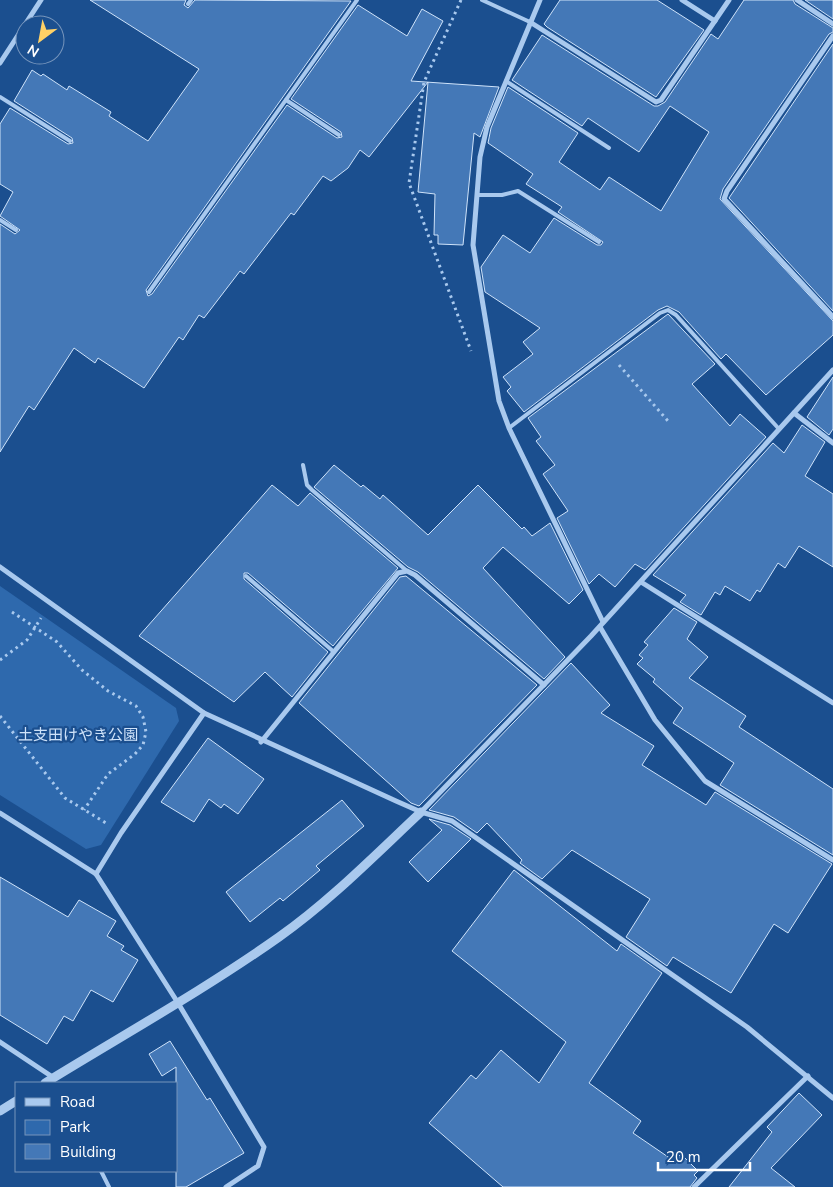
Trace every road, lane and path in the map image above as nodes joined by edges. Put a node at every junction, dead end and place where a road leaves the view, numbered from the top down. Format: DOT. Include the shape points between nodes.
graph roads {
  1 [pos="41,0"];
  2 [pos="191,0"];
  3 [pos="356,0"];
  4 [pos="461,0"];
  5 [pos="482,0"];
  6 [pos="540,0"];
  7 [pos="682,0"];
  8 [pos="729,0"];
  9 [pos="797,0"];
  10 [pos="188,4"];
  11 [pos="715,21"];
  12 [pos="530,22"];
  13 [pos="833,24"];
  14 [pos="833,36"];
  15 [pos="0,63"];
  16 [pos="506,81"];
  17 [pos="0,97"];
  18 [pos="286,100"];
  19 [pos="339,135"];
  20 [pos="70,141"];
  21 [pos="609,148"];
  22 [pos="477,195"];
  23 [pos="0,220"];
  24 [pos="16,230"];
  25 [pos="599,242"];
  26 [pos="149,292"];
  27 [pos="833,317"];
  28 [pos="608,352"];
  29 [pos="473,354"];
  30 [pos="833,370"];
  31 [pos="794,413"];
  32 [pos="668,421"];
  33 [pos="509,428"];
  34 [pos="779,428"];
  35 [pos="833,443"];
  36 [pos="303,465"];
  37 [pos="0,567"];
  38 [pos="407,570"];
  39 [pos="246,576"];
  40 [pos="641,582"];
  41 [pos="51,602"];
  42 [pos="12,612"];
  43 [pos="602,625"];
  44 [pos="35,628"];
  45 [pos="334,652"];
  46 [pos="0,660"];
  47 [pos="544,685"];
  48 [pos="833,703"];
  49 [pos="204,714"];
  50 [pos="0,716"];
  51 [pos="261,742"];
  52 [pos="84,810"];
  53 [pos="421,812"];
  54 [pos="0,814"];
  55 [pos="121,833"];
  56 [pos="833,860"];
  57 [pos="96,874"];
  58 [pos="178,1003"];
  59 [pos="0,1042"];
  60 [pos="808,1076"];
  61 [pos="54,1078"];
  62 [pos="47,1082"];
  63 [pos="833,1098"];
  64 [pos="15,1102"];
  65 [pos="0,1110"];
  66 [pos="102,1172"];
  67 [pos="109,1187"];
  68 [pos="226,1187"];
  69 [pos="694,1187"];
  1 -- 15 [label="street"];
  2 -- 10 [label="lane"];
  3 -- 18 [label="lane"];
  4 -- 29 [label="path" via="424,82 409,183"];
  5 -- 12 [label="lane"];
  6 -- 12 [label="street"];
  7 -- 11 [label="street"];
  8 -- 11 [label="street"];
  9 -- 13 [label="street"];
  11 -- 12 [label="street" via="661,100 656,102"];
  12 -- 16 [label="street"];
  14 -- 27 [label="street" via="724,199"];
  16 -- 21 [label="lane"];
  16 -- 22 [label="street" via="487,127 480,157"];
  17 -- 20 [label="lane"];
  18 -- 19 [label="lane"];
  18 -- 26 [label="lane"];
  22 -- 25 [label="lane" via="518,192"];
  22 -- 33 [label="street" via="472,245 499,401"];
  23 -- 24 [label="lane"];
  28 -- 32 [label="path"];
  28 -- 33 [label="lane"];
  28 -- 34 [label="lane" via="668,310"];
  30 -- 31 [label="street"];
  31 -- 34 [label="street"];
  31 -- 35 [label="street"];
  33 -- 43 [label="street"];
  34 -- 40 [label="street"];
  36 -- 38 [label="lane" via="307,485"];
  37 -- 41 [label="street"];
  38 -- 45 [label="street" via="398,573"];
  38 -- 47 [label="street"];
  39 -- 45 [label="lane"];
  40 -- 43 [label="street"];
  40 -- 48 [label="street"];
  41 -- 44 [label="path"];
  41 -- 49 [label="street"];
  42 -- 44 [label="path"];
  43 -- 47 [label="street"];
  43 -- 56 [label="street" via="655,720 705,781"];
  44 -- 46 [label="path" via="27,640"];
  44 -- 52 [label="path" via="56,642 92,680 136,706 143,717 146,732 143,745 108,774"];
  45 -- 51 [label="street"];
  47 -- 53 [label="street"];
  49 -- 51 [label="street"];
  49 -- 55 [label="street"];
  50 -- 52 [label="path" via="66,798"];
  51 -- 53 [label="street"];
  52 -- 55 [label="path"];
  53 -- 58 [label="street" via="281,936"];
  53 -- 60 [label="street" via="452,821 747,1027"];
  54 -- 57 [label="street"];
  55 -- 57 [label="street"];
  57 -- 58 [label="street"];
  58 -- 61 [label="street"];
  58 -- 68 [label="street" via="264,1147 258,1166"];
  59 -- 61 [label="street"];
  60 -- 63 [label="street"];
  60 -- 69 [label="street"];
  61 -- 62 [label="street"];
  64 -- 65 [label="street"];
  66 -- 67 [label="lane"];
}
